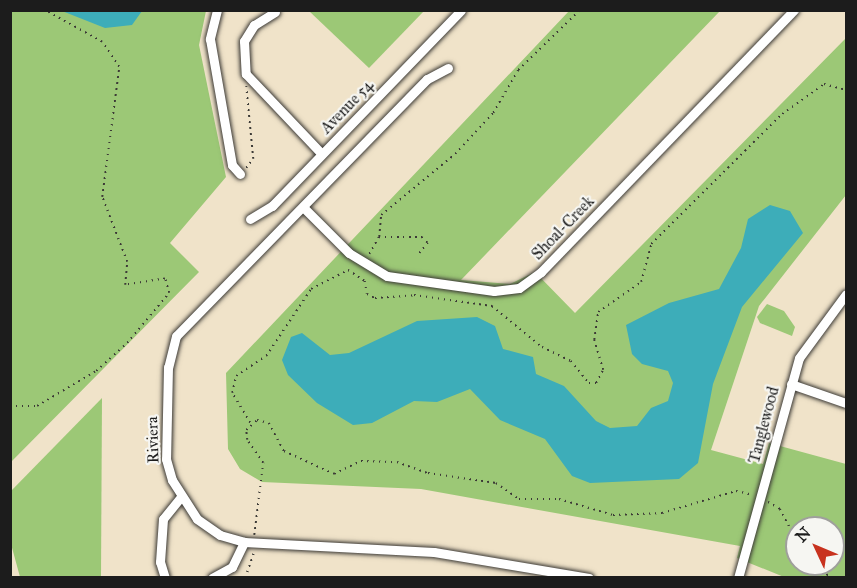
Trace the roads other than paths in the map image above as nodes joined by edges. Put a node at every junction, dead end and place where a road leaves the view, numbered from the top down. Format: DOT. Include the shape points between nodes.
graph roads {
  1 [pos="217,10"];
  2 [pos="461,10"];
  3 [pos="794,10"];
  4 [pos="275,12"];
  5 [pos="448,68"];
  6 [pos="322,154"];
  7 [pos="240,174"];
  8 [pos="303,207"];
  9 [pos="250,219"];
  10 [pos="846,294"];
  11 [pos="791,384"];
  12 [pos="846,403"];
  13 [pos="180,498"];
  14 [pos="244,542"];
  15 [pos="165,578"];
  16 [pos="212,578"];
  17 [pos="589,578"];
  18 [pos="738,578"];
  1 -- 7 [label="street" via="211,50 232,165"];
  2 -- 6 [label="street, Avenue 54"];
  3 -- 8 [label="street, Shoal-Creek" via="541,272 519,288 494,291 387,276 367,267"];
  4 -- 6 [label="street" via="254,25 244,41 246,74"];
  5 -- 8 [label="street, Riviera" via="427,78"];
  6 -- 9 [label="street, Avenue 54" via="272,206"];
  8 -- 13 [label="street, Riviera" via="176,336 170,349 166,459"];
  10 -- 11 [label="street, Tanglewood" via="811,339"];
  11 -- 12 [label="street"];
  11 -- 18 [label="street, Tanglewood"];
  13 -- 14 [label="street, Riviera" via="220,535"];
  13 -- 15 [label="street" via="163,519 160,562"];
  14 -- 16 [label="street" via="232,567"];
  14 -- 17 [label="street, Riviera" via="434,552"];
}
